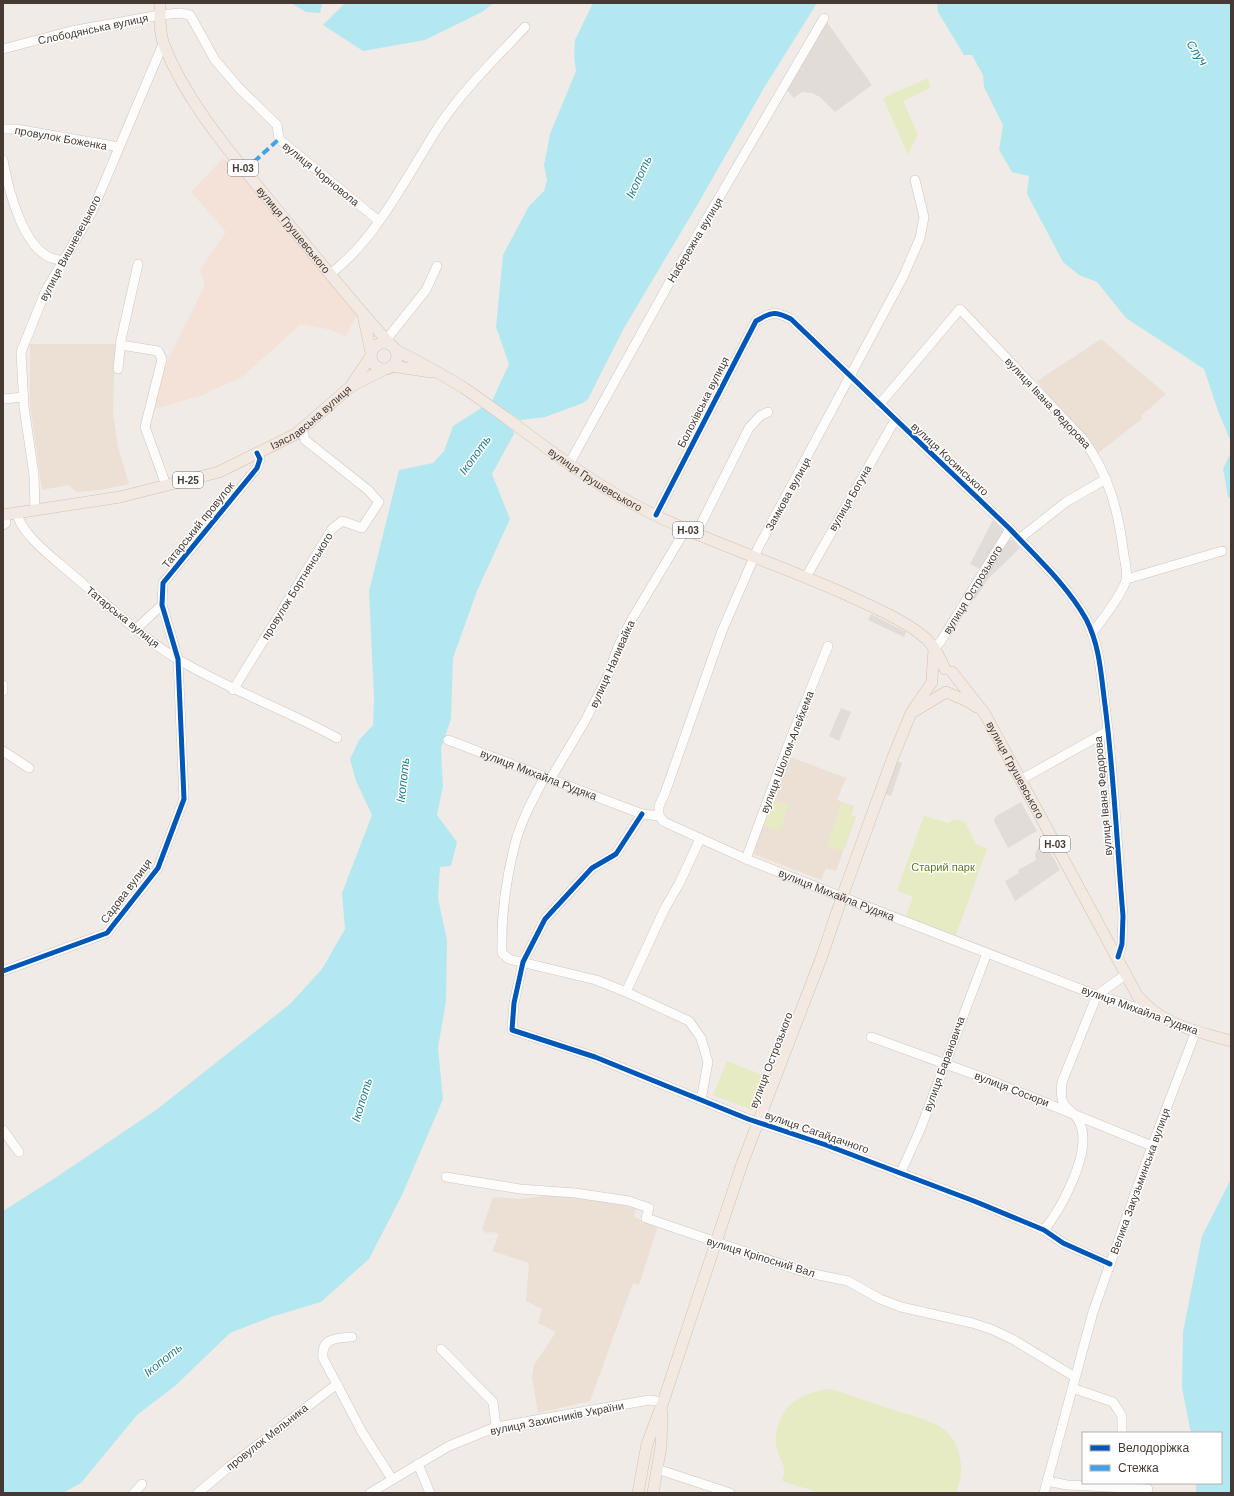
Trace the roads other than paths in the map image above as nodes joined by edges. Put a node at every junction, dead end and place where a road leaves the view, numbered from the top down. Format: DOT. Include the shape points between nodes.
graph roads {
  1 [pos="160,3"];
  2 [pos="160,15"];
  3 [pos="824,18"];
  4 [pos="525,27"];
  5 [pos="163,44"];
  6 [pos="3,49"];
  7 [pos="3,129"];
  8 [pos="119,148"];
  9 [pos="3,160"];
  10 [pos="915,180"];
  11 [pos="379,221"];
  12 [pos="63,261"];
  13 [pos="138,264"];
  14 [pos="437,266"];
  15 [pos="330,274"];
  16 [pos="779,313"];
  17 [pos="363,314"];
  18 [pos="121,345"];
  19 [pos="391,345"];
  20 [pos="371,354"];
  21 [pos="389,368"];
  22 [pos="118,369"];
  23 [pos="439,373"];
  24 [pos="850,376"];
  25 [pos="350,387"];
  26 [pos="24,397"];
  27 [pos="3,399"];
  28 [pos="879,405"];
  29 [pos="768,412"];
  30 [pos="895,420"];
  31 [pos="302,428"];
  32 [pos="257,453"];
  33 [pos="569,464"];
  34 [pos="1106,479"];
  35 [pos="166,485"];
  36 [pos="35,509"];
  37 [pos="17,513"];
  38 [pos="656,515"];
  39 [pos="4,518"];
  40 [pos="1010,529"];
  41 [pos="691,532"];
  42 [pos="1019,539"];
  43 [pos="1222,551"];
  44 [pos="754,558"];
  45 [pos="806,577"];
  46 [pos="1127,579"];
  47 [pos="162,605"];
  48 [pos="136,629"];
  49 [pos="1092,633"];
  50 [pos="828,646"];
  51 [pos="934,649"];
  52 [pos="178,659"];
  53 [pos="949,670"];
  54 [pos="932,680"];
  55 [pos="3,685"];
  56 [pos="233,690"];
  57 [pos="3,691"];
  58 [pos="946,692"];
  59 [pos="911,713"];
  60 [pos="985,714"];
  61 [pos="1108,731"];
  62 [pos="338,738"];
  63 [pos="448,740"];
  64 [pos="3,751"];
  65 [pos="29,768"];
  66 [pos="548,777"];
  67 [pos="1020,780"];
  68 [pos="642,814"];
  69 [pos="659,816"];
  70 [pos="700,838"];
  71 [pos="746,859"];
  72 [pos="842,897"];
  73 [pos="987,953"];
  74 [pos="1118,957"];
  75 [pos="523,962"];
  76 [pos="3,971"];
  77 [pos="1125,975"];
  78 [pos="626,992"];
  79 [pos="1097,995"];
  80 [pos="1154,1013"];
  81 [pos="1196,1031"];
  82 [pos="871,1037"];
  83 [pos="1231,1041"];
  84 [pos="945,1064"];
  85 [pos="701,1100"];
  86 [pos="1068,1111"];
  87 [pos="757,1122"];
  88 [pos="3,1130"];
  89 [pos="1152,1146"];
  90 [pos="19,1152"];
  91 [pos="900,1174"];
  92 [pos="446,1177"];
  93 [pos="1044,1230"];
  94 [pos="715,1243"];
  95 [pos="1110,1264"];
  96 [pos="352,1337"];
  97 [pos="440,1349"];
  98 [pos="1075,1377"];
  99 [pos="337,1384"];
  100 [pos="1072,1388"];
  101 [pos="663,1402"];
  102 [pos="496,1428"];
  103 [pos="1122,1432"];
  104 [pos="647,1444"];
  105 [pos="661,1446"];
  106 [pos="418,1464"];
  107 [pos="657,1469"];
  108 [pos="392,1479"];
  109 [pos="1047,1481"];
  110 [pos="142,1484"];
  111 [pos="1148,1489"];
  112 [pos="1112,1490"];
  113 [pos="134,1493"];
  114 [pos="198,1493"];
  115 [pos="370,1493"];
  116 [pos="430,1493"];
  117 [pos="638,1493"];
  118 [pos="653,1493"];
  119 [pos="730,1493"];
  120 [pos="1044,1493"];
  1 -- 2 [label="main road, вулиця Грушевського / Н-03"];
  2 -- 5 [label="main road, вулиця Грушевського / Н-03"];
  2 -- 6 [label="street, Слободянська вулиця" via="71,31"];
  2 -- 11 [label="street, вулиця Чорновола" via="190,15 215,60 277,125 279,139"];
  3 -- 33 [label="street, Набережна вулиця" via="668,285"];
  4 -- 11 [label="street" via="468,89 442,122"];
  5 -- 8 [label="street, вулиця Вишневецького"];
  5 -- 15 [label="main road, вулиця Грушевського / Н-03" via="178,75 219,138"];
  7 -- 8 [label="street, провулок Боженка" via="16,129"];
  8 -- 12 [label="street, вулиця Вишневецького" via="91,214"];
  9 -- 12 [label="street" via="10,194 25,231 50,258"];
  10 -- 24 [label="street, Замкова вулиця" via="924,217 920,238 903,277"];
  11 -- 15 [label="street" via="346,263"];
  12 -- 26 [label="street, вулиця Вишневецького" via="46,290 21,352"];
  13 -- 18 [label="street"];
  14 -- 19 [label="street" via="426,290"];
  15 -- 17 [label="main road, вулиця Грушевського / Н-03"];
  16 -- 24 [label="street, вулиця Косинського" via="791,319"];
  16 -- 38 [label="street, Болохівська вулиця" via="768,313 756,321"];
  17 -- 19 [label="main road, вулиця Грушевського / Н-03"];
  17 -- 20 [label="main road, Н-03"];
  18 -- 22 [label="street"];
  18 -- 35 [label="street" via="158,351 162,359 145,427"];
  19 -- 20 [label="main road" via="381,343"];
  19 -- 21 [label="main road" via="397,359"];
  19 -- 23 [label="main road, вулиця Грушевського / Н-03"];
  20 -- 21 [label="main road" via="377,367"];
  20 -- 25 [label="main road, Н-25"];
  21 -- 23 [label="main road, Н-03"];
  21 -- 25 [label="main road, Ізяславська вулиця / Н-25"];
  23 -- 33 [label="main road, вулиця Грушевського / Н-03" via="486,403"];
  24 -- 28 [label="street, вулиця Косинського"];
  24 -- 44 [label="street, Замкова вулиця"];
  25 -- 31 [label="main road, Ізяславська вулиця / Н-25"];
  26 -- 27 [label="street"];
  26 -- 36 [label="street, вулиця Вишневецького" via="34,474"];
  28 -- 30 [label="street, вулиця Косинського"];
  28 -- 34 [label="street, вулиця Івана Федорова" via="960,309 1083,439 1093,452"];
  29 -- 41 [label="street, вулиця Наливайка" via="760,416 749,428"];
  30 -- 40 [label="street, вулиця Косинського"];
  30 -- 45 [label="street, вулиця Богуна"];
  31 -- 32 [label="main road, Ізяславська вулиця / Н-25" via="296,434"];
  31 -- 56 [label="street, провулок Бортнянського" via="305,440 368,490 379,502 362,528 342,521 332,529"];
  32 -- 35 [label="main road, Ізяславська вулиця / Н-25" via="219,472"];
  32 -- 47 [label="street, Татарський провулок" via="260,459 257,468 163,583"];
  33 -- 38 [label="main road, вулиця Грушевського / Н-03"];
  34 -- 42 [label="street" via="1066,502"];
  34 -- 46 [label="street, вулиця Івана Федорова" via="1115,502"];
  35 -- 36 [label="main road, Ізяславська вулиця / Н-25" via="120,497"];
  36 -- 37 [label="main road, Ізяславська вулиця / Н-25"];
  37 -- 39 [label="main road, Ізяславська вулиця / Н-25"];
  37 -- 48 [label="street, Татарська вулиця" via="18,521 44,551"];
  38 -- 41 [label="main road, вулиця Грушевського / Н-03"];
  40 -- 42 [label="street, вулиця Косинського"];
  40 -- 51 [label="street, вулиця Острозького"];
  41 -- 44 [label="main road, вулиця Грушевського / Н-03"];
  41 -- 66 [label="street, вулиця Наливайка" via="632,619 585,721"];
  42 -- 49 [label="street, вулиця Косинського" via="1067,592"];
  43 -- 46 [label="street"];
  44 -- 45 [label="main road, вулиця Грушевського / Н-03"];
  44 -- 69 [label="street, Замкова вулиця" via="722,630 659,806"];
  45 -- 51 [label="main road, вулиця Грушевського / Н-03" via="879,610 914,630"];
  46 -- 49 [label="street" via="1116,600"];
  47 -- 48 [label="street"];
  47 -- 52 [label="street, Татарський провулок"];
  48 -- 52 [label="street, Татарська вулиця"];
  49 -- 61 [label="street, вулиця Івана Федорова" via="1098,650"];
  50 -- 71 [label="street, вулиця Шолом-Алейхема"];
  51 -- 53 [label="main road, вулиця Грушевського / Н-03"];
  51 -- 54 [label="main road"];
  52 -- 56 [label="street, Татарська вулиця"];
  52 -- 76 [label="street, Садова вулиця" via="184,799 158,868 107,933"];
  53 -- 54 [label="main road" via="935,672"];
  53 -- 58 [label="main road" via="955,678 954,686"];
  53 -- 60 [label="main road, вулиця Грушевського / Н-03"];
  54 -- 58 [label="main road, Н-03" via="935,689"];
  54 -- 59 [label="main road, вулиця Острозького"];
  55 -- 57 [label="street"];
  56 -- 62 [label="street, Татарська вулиця"];
  58 -- 59 [label="main road"];
  58 -- 60 [label="main road, вулиця Грушевського / Н-03" via="967,701"];
  59 -- 72 [label="main road, вулиця Острозького"];
  60 -- 67 [label="main road, вулиця Грушевського / Н-03"];
  61 -- 67 [label="street"];
  61 -- 74 [label="street, вулиця Івана Федорова" via="1123,916 1122,944"];
  63 -- 66 [label="street, вулиця Михайла Рудяка"];
  64 -- 65 [label="street"];
  66 -- 68 [label="street, вулиця Михайла Рудяка"];
  66 -- 75 [label="street, вулиця Наливайка" via="529,809 515,843 501,927 502,953 509,959"];
  67 -- 74 [label="main road, вулиця Грушевського / Н-03"];
  68 -- 69 [label="street, вулиця Михайла Рудяка"];
  68 -- 75 [label="street" via="616,854 592,868 545,919"];
  69 -- 70 [label="street, вулиця Михайла Рудяка" via="664,822"];
  70 -- 71 [label="street, вулиця Михайла Рудяка"];
  70 -- 78 [label="street"];
  71 -- 72 [label="street, вулиця Михайла Рудяка"];
  72 -- 73 [label="street, вулиця Михайла Рудяка"];
  72 -- 87 [label="main road, вулиця Острозького" via="822,956"];
  73 -- 79 [label="street, вулиця Михайла Рудяка"];
  73 -- 84 [label="street, вулиця Барановича"];
  74 -- 77 [label="main road, вулиця Грушевського / Н-03"];
  75 -- 78 [label="street" via="596,980"];
  75 -- 85 [label="street, вулиця Сагайдачного" via="514,1003 512,1030 595,1057"];
  77 -- 79 [label="street"];
  77 -- 80 [label="main road, вулиця Грушевського / Н-03"];
  78 -- 85 [label="street" via="689,1021 700,1038 708,1062"];
  79 -- 80 [label="street, вулиця Михайла Рудяка"];
  79 -- 86 [label="street" via="1062,1082 1062,1104"];
  80 -- 81 [label="main road, вулиця Михайла Рудяка / Н-03"];
  81 -- 83 [label="main road, вулиця Михайла Рудяка / Н-03"];
  81 -- 89 [label="street, Велика Закузьминська вулиця"];
  82 -- 84 [label="street, вулиця Сосюри"];
  84 -- 86 [label="street, вулиця Сосюри"];
  84 -- 91 [label="street, вулиця Барановича"];
  85 -- 87 [label="street, вулиця Сагайдачного"];
  86 -- 89 [label="street, вулиця Сосюри"];
  86 -- 93 [label="street" via="1078,1119 1081,1128 1081,1158 1071,1183"];
  87 -- 91 [label="street, вулиця Сагайдачного" via="862,1158"];
  87 -- 94 [label="main road, вулиця Острозького"];
  88 -- 90 [label="street"];
  89 -- 95 [label="street, Велика Закузьминська вулиця"];
  91 -- 93 [label="street, вулиця Сагайдачного"];
  92 -- 94 [label="street, вулиця Кріпосний Вал" via="520,1189 575,1192 629,1201 649,1208 646,1218"];
  93 -- 95 [label="street, вулиця Сагайдачного" via="1063,1243"];
  94 -- 98 [label="street, вулиця Кріпосний Вал" via="804,1272 848,1281 880,1299 901,1307 991,1329"];
  94 -- 101 [label="main road, вулиця Острозького"];
  95 -- 98 [label="street, Велика Закузьминська вулиця" via="1093,1312"];
  96 -- 99 [label="street" via="336,1338 325,1344 323,1350 323,1358"];
  97 -- 102 [label="street" via="493,1402"];
  98 -- 100 [label="street, Велика Закузьминська вулиця"];
  99 -- 108 [label="street" via="362,1432"];
  99 -- 114 [label="street, провулок Мельника"];
  100 -- 103 [label="street" via="1113,1402 1122,1416"];
  100 -- 109 [label="street, Велика Закузьминська вулиця"];
  101 -- 102 [label="street, вулиця Захисників України" via="649,1400"];
  101 -- 104 [label="main road, вулиця Острозького"];
  101 -- 105 [label="main road, вулиця Острозького"];
  102 -- 106 [label="street, вулиця Захисників України" via="449,1446"];
  104 -- 105 [label="main road" via="654,1442"];
  104 -- 117 [label="main road, вулиця Острозького"];
  105 -- 107 [label="main road, вулиця Острозького"];
  106 -- 108 [label="street, вулиця Захисників України"];
  106 -- 116 [label="street"];
  107 -- 118 [label="main road, вулиця Острозького"];
  107 -- 119 [label="street"];
  108 -- 115 [label="street, вулиця Захисників України"];
  109 -- 112 [label="street"];
  109 -- 120 [label="street, Велика Закузьминська вулиця"];
  110 -- 113 [label="street"];
  111 -- 112 [label="street"];
}
